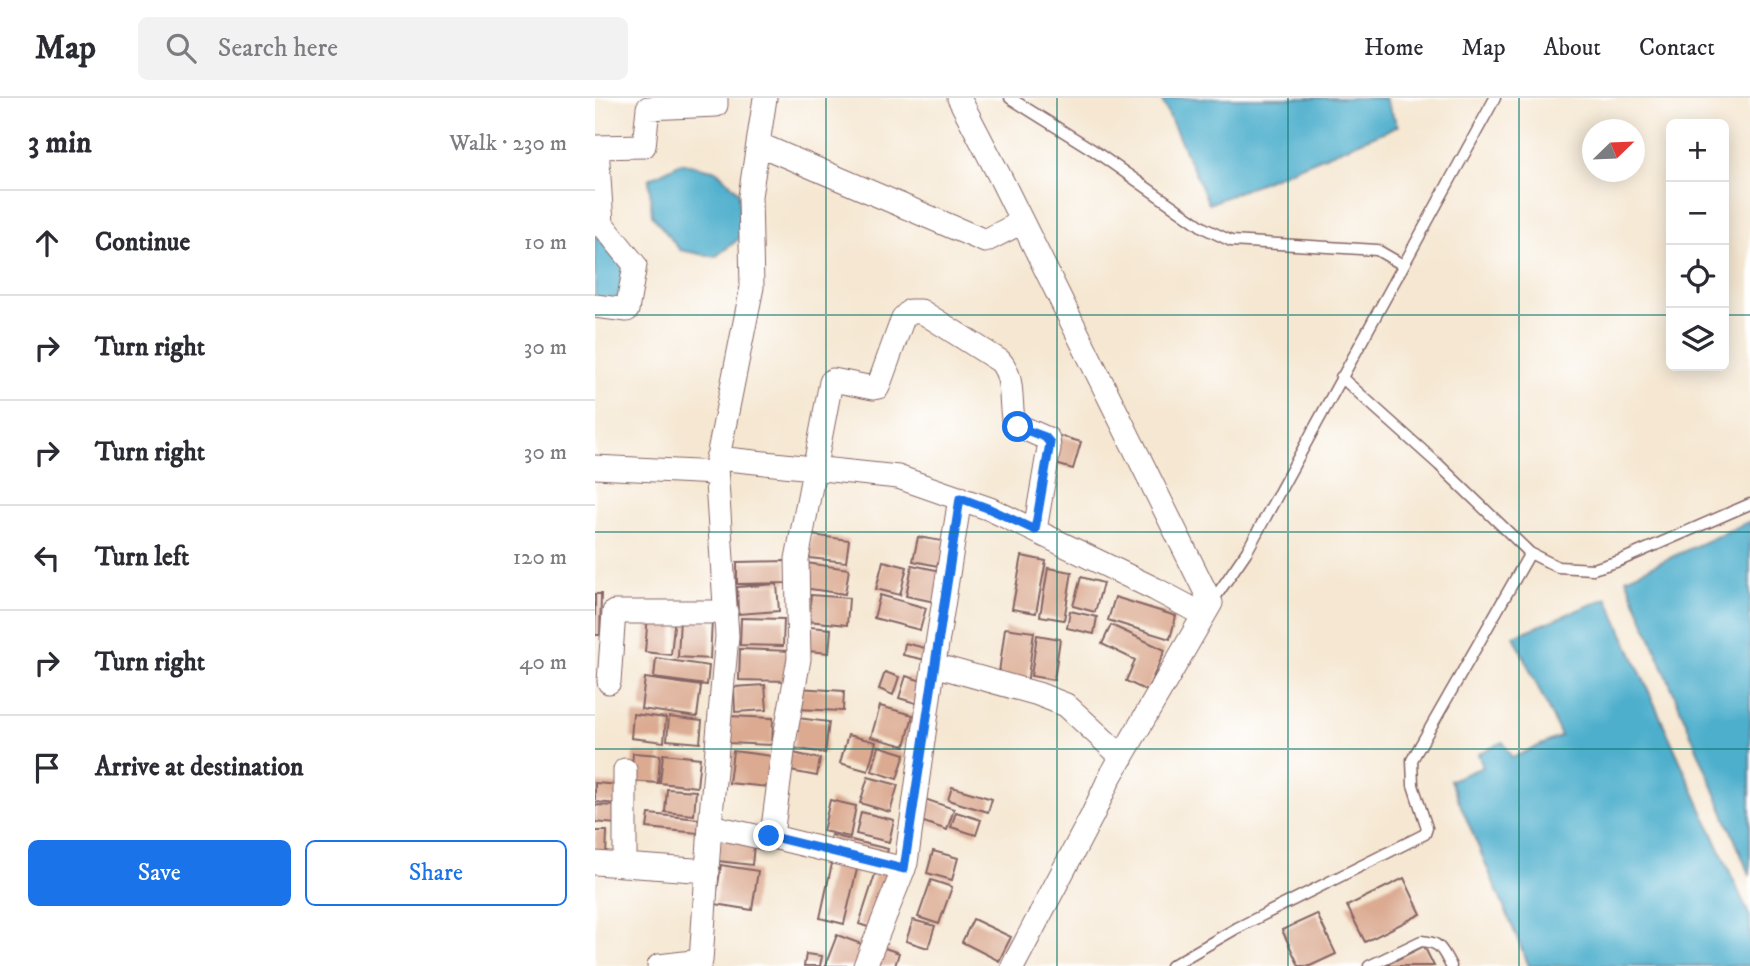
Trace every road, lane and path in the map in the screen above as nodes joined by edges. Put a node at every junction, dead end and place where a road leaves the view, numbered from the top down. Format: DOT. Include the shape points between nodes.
graph roads {
  1 [pos="716,98"];
  2 [pos="765,98"];
  3 [pos="959,98"];
  4 [pos="1010,98"];
  5 [pos="1495,98"];
  6 [pos="758,144"];
  7 [pos="596,147"];
  8 [pos="1022,222"];
  9 [pos="599,224"];
  10 [pos="1402,265"];
  11 [pos="595,306"];
  12 [pos="1342,377"];
  13 [pos="717,466"];
  14 [pos="595,467"];
  15 [pos="815,468"];
  16 [pos="960,498"];
  17 [pos="1750,504"];
  18 [pos="1035,530"];
  19 [pos="1530,553"];
  20 [pos="1208,609"];
  21 [pos="726,612"];
  22 [pos="934,665"];
  23 [pos="609,682"];
  24 [pos="1122,757"];
  25 [pos="625,770"];
  26 [pos="710,826"];
  27 [pos="769,836"];
  28 [pos="595,863"];
  29 [pos="625,866"];
  30 [pos="904,869"];
  31 [pos="708,870"];
  32 [pos="711,963"];
  33 [pos="659,966"];
  34 [pos="865,966"];
  35 [pos="1013,966"];
  36 [pos="1171,966"];
  37 [pos="1369,966"];
  38 [pos="1451,966"];
  1 -- 7 [label="street" via="716,105 648,108 644,146"];
  2 -- 6 [label="street"];
  3 -- 8 [label="street"];
  4 -- 10 [label="lane" via="1231,242 1377,250"];
  5 -- 10 [label="lane"];
  6 -- 8 [label="street" via="985,241"];
  6 -- 13 [label="street" via="750,196 752,287"];
  7 -- 9 [label="street"];
  8 -- 20 [label="street"];
  9 -- 11 [label="street" via="635,265 627,310"];
  10 -- 12 [label="lane"];
  12 -- 19 [label="lane"];
  12 -- 20 [label="lane" via="1247,551"];
  13 -- 14 [label="street"];
  13 -- 15 [label="street"];
  13 -- 21 [label="street"];
  15 -- 16 [label="street" via="898,477"];
  15 -- 18 [label="street" via="831,382 878,387 903,317 921,311 1000,361 1010,378 1014,424 1048,439"];
  15 -- 27 [label="street" via="797,559 799,660"];
  16 -- 18 [label="street"];
  16 -- 22 [label="street"];
  17 -- 19 [label="lane" via="1593,569 1558,567"];
  18 -- 20 [label="street" via="1155,589"];
  19 -- 36 [label="lane" via="1412,760 1425,834"];
  20 -- 24 [label="street"];
  21 -- 23 [label="street" via="614,612"];
  21 -- 26 [label="street"];
  22 -- 24 [label="street" via="1066,705"];
  22 -- 30 [label="street"];
  24 -- 35 [label="street"];
  25 -- 29 [label="street"];
  26 -- 27 [label="street"];
  26 -- 31 [label="street"];
  27 -- 30 [label="street"];
  28 -- 29 [label="street"];
  29 -- 31 [label="street"];
  30 -- 34 [label="street"];
  31 -- 32 [label="street"];
  32 -- 33 [label="street"];
  37 -- 38 [label="lane" via="1421,942 1439,946"];
}
